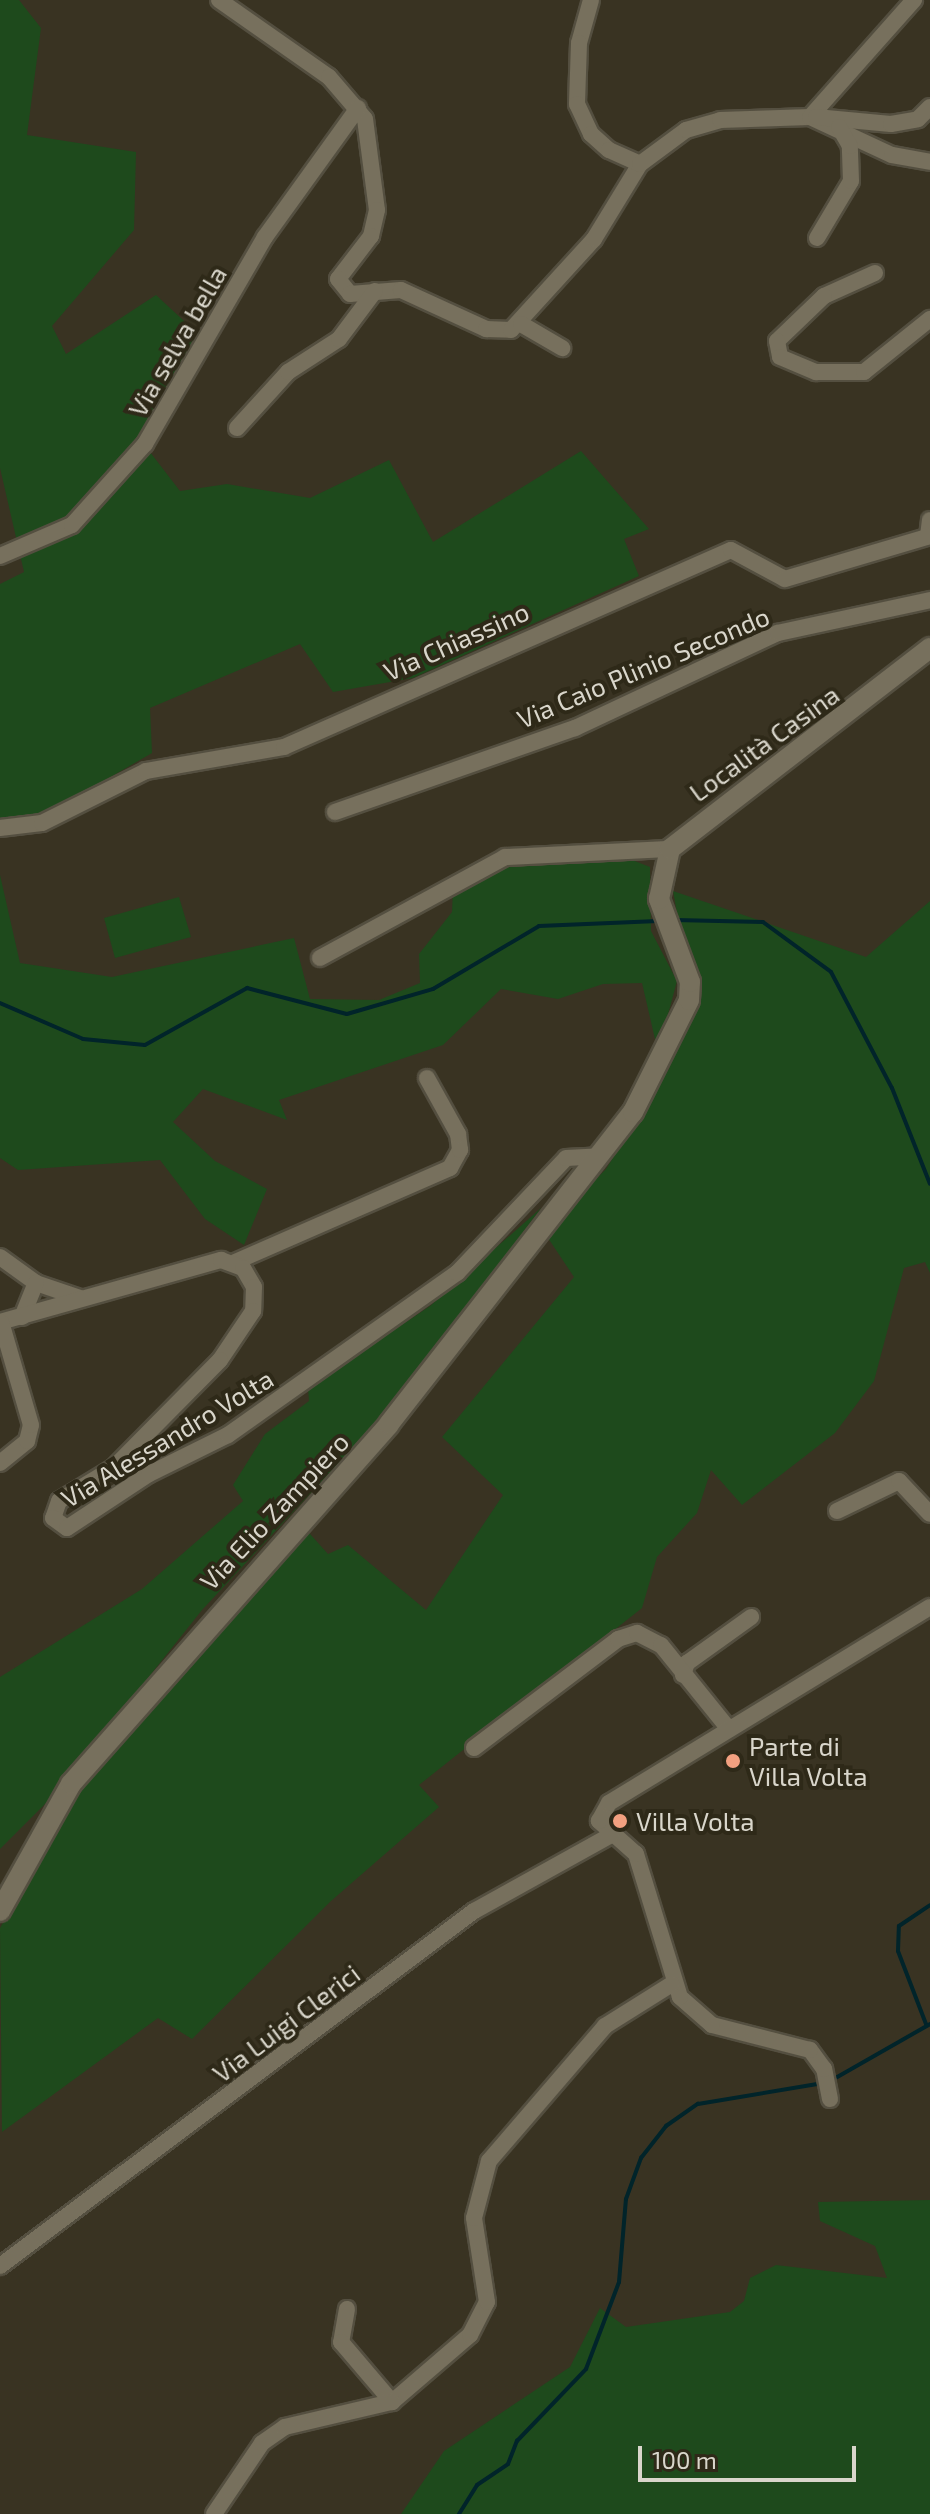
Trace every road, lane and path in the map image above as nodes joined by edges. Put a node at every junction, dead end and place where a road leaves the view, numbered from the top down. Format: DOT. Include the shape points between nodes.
graph roads {
  1 [pos="219,0"];
  2 [pos="591,0"];
  3 [pos="914,0"];
  4 [pos="930,107"];
  5 [pos="358,108"];
  6 [pos="810,117"];
  7 [pos="838,126"];
  8 [pos="930,162"];
  9 [pos="640,164"];
  10 [pos="817,238"];
  11 [pos="875,273"];
  12 [pos="375,291"];
  13 [pos="930,319"];
  14 [pos="521,324"];
  15 [pos="562,348"];
  16 [pos="237,428"];
  17 [pos="929,531"];
  18 [pos="0,556"];
  19 [pos="930,600"];
  20 [pos="930,648"];
  21 [pos="335,812"];
  22 [pos="0,828"];
  23 [pos="670,849"];
  24 [pos="320,958"];
  25 [pos="427,1078"];
  26 [pos="600,1156"];
  27 [pos="0,1257"];
  28 [pos="235,1262"];
  29 [pos="36,1283"];
  30 [pos="81,1298"];
  31 [pos="22,1317"];
  32 [pos="0,1322"];
  33 [pos="0,1463"];
  34 [pos="837,1511"];
  35 [pos="930,1514"];
  36 [pos="930,1607"];
  37 [pos="751,1617"];
  38 [pos="683,1675"];
  39 [pos="728,1728"];
  40 [pos="474,1748"];
  41 [pos="611,1835"];
  42 [pos="0,1911"];
  43 [pos="672,1984"];
  44 [pos="830,2099"];
  45 [pos="0,2266"];
  46 [pos="347,2309"];
  47 [pos="392,2402"];
  48 [pos="214,2514"];
  1 -- 5 [label="street" via="249,28 277,39"];
  2 -- 9 [label="street" via="579,43 577,104 591,134"];
  3 -- 6 [label="street"];
  4 -- 6 [label="street" via="918,119 880,125 838,114"];
  5 -- 12 [label="street" via="377,210 371,236 338,284 359,296"];
  5 -- 18 [label="street, Via selva bella" via="265,237 145,444 72,525"];
  6 -- 7 [label="street"];
  6 -- 9 [label="street" via="720,120 686,130"];
  7 -- 8 [label="street" via="892,155"];
  7 -- 10 [label="street" via="850,146 851,181"];
  9 -- 14 [label="street" via="594,239"];
  11 -- 13 [label="street" via="824,296 777,341 780,357 816,372 864,372"];
  12 -- 14 [label="street" via="426,297 486,329"];
  12 -- 16 [label="street" via="339,339 288,372"];
  14 -- 15 [label="street"];
  17 -- 22 [label="street, Via Chiassino" via="785,579 731,550 284,747 146,771 42,823"];
  19 -- 21 [label="street, Via Caio Plinio Secondo" via="778,633 575,728"];
  20 -- 23 [label="street, Località Casina"];
  23 -- 24 [label="street" via="505,857"];
  23 -- 26 [label="street, Via Elio Zampiero" via="659,899 690,982 684,1021"];
  25 -- 28 [label="street" via="458,1134 460,1150 450,1168"];
  26 -- 28 [label="street, Via Alessandro Volta" via="566,1158 457,1273 228,1435 149,1474 67,1528 57,1523 59,1501 156,1429 246,1323 256,1298"];
  26 -- 42 [label="street, Via Elio Zampiero" via="389,1424 71,1784"];
  27 -- 29 [label="street"];
  28 -- 30 [label="street" via="202,1263"];
  29 -- 30 [label="street"];
  29 -- 31 [label="street"];
  30 -- 31 [label="street"];
  31 -- 32 [label="street"];
  32 -- 33 [label="street" via="31,1425 27,1441"];
  34 -- 35 [label="street" via="899,1481"];
  36 -- 39 [label="street"];
  37 -- 38 [label="street" via="687,1663"];
  38 -- 39 [label="street"];
  38 -- 40 [label="street" via="649,1636 618,1639"];
  39 -- 41 [label="street" via="609,1803 599,1821"];
  41 -- 43 [label="street" via="636,1854 650,1888 653,1926 673,1957"];
  41 -- 45 [label="street, Via Luigi Clerici" via="474,1911"];
  43 -- 44 [label="street" via="712,2025 810,2050 824,2069"];
  43 -- 47 [label="street" via="605,2026 489,2161 474,2218 487,2284 481,2318"];
  46 -- 47 [label="street" via="341,2342"];
  47 -- 48 [label="street" via="285,2427 262,2443"];
}
